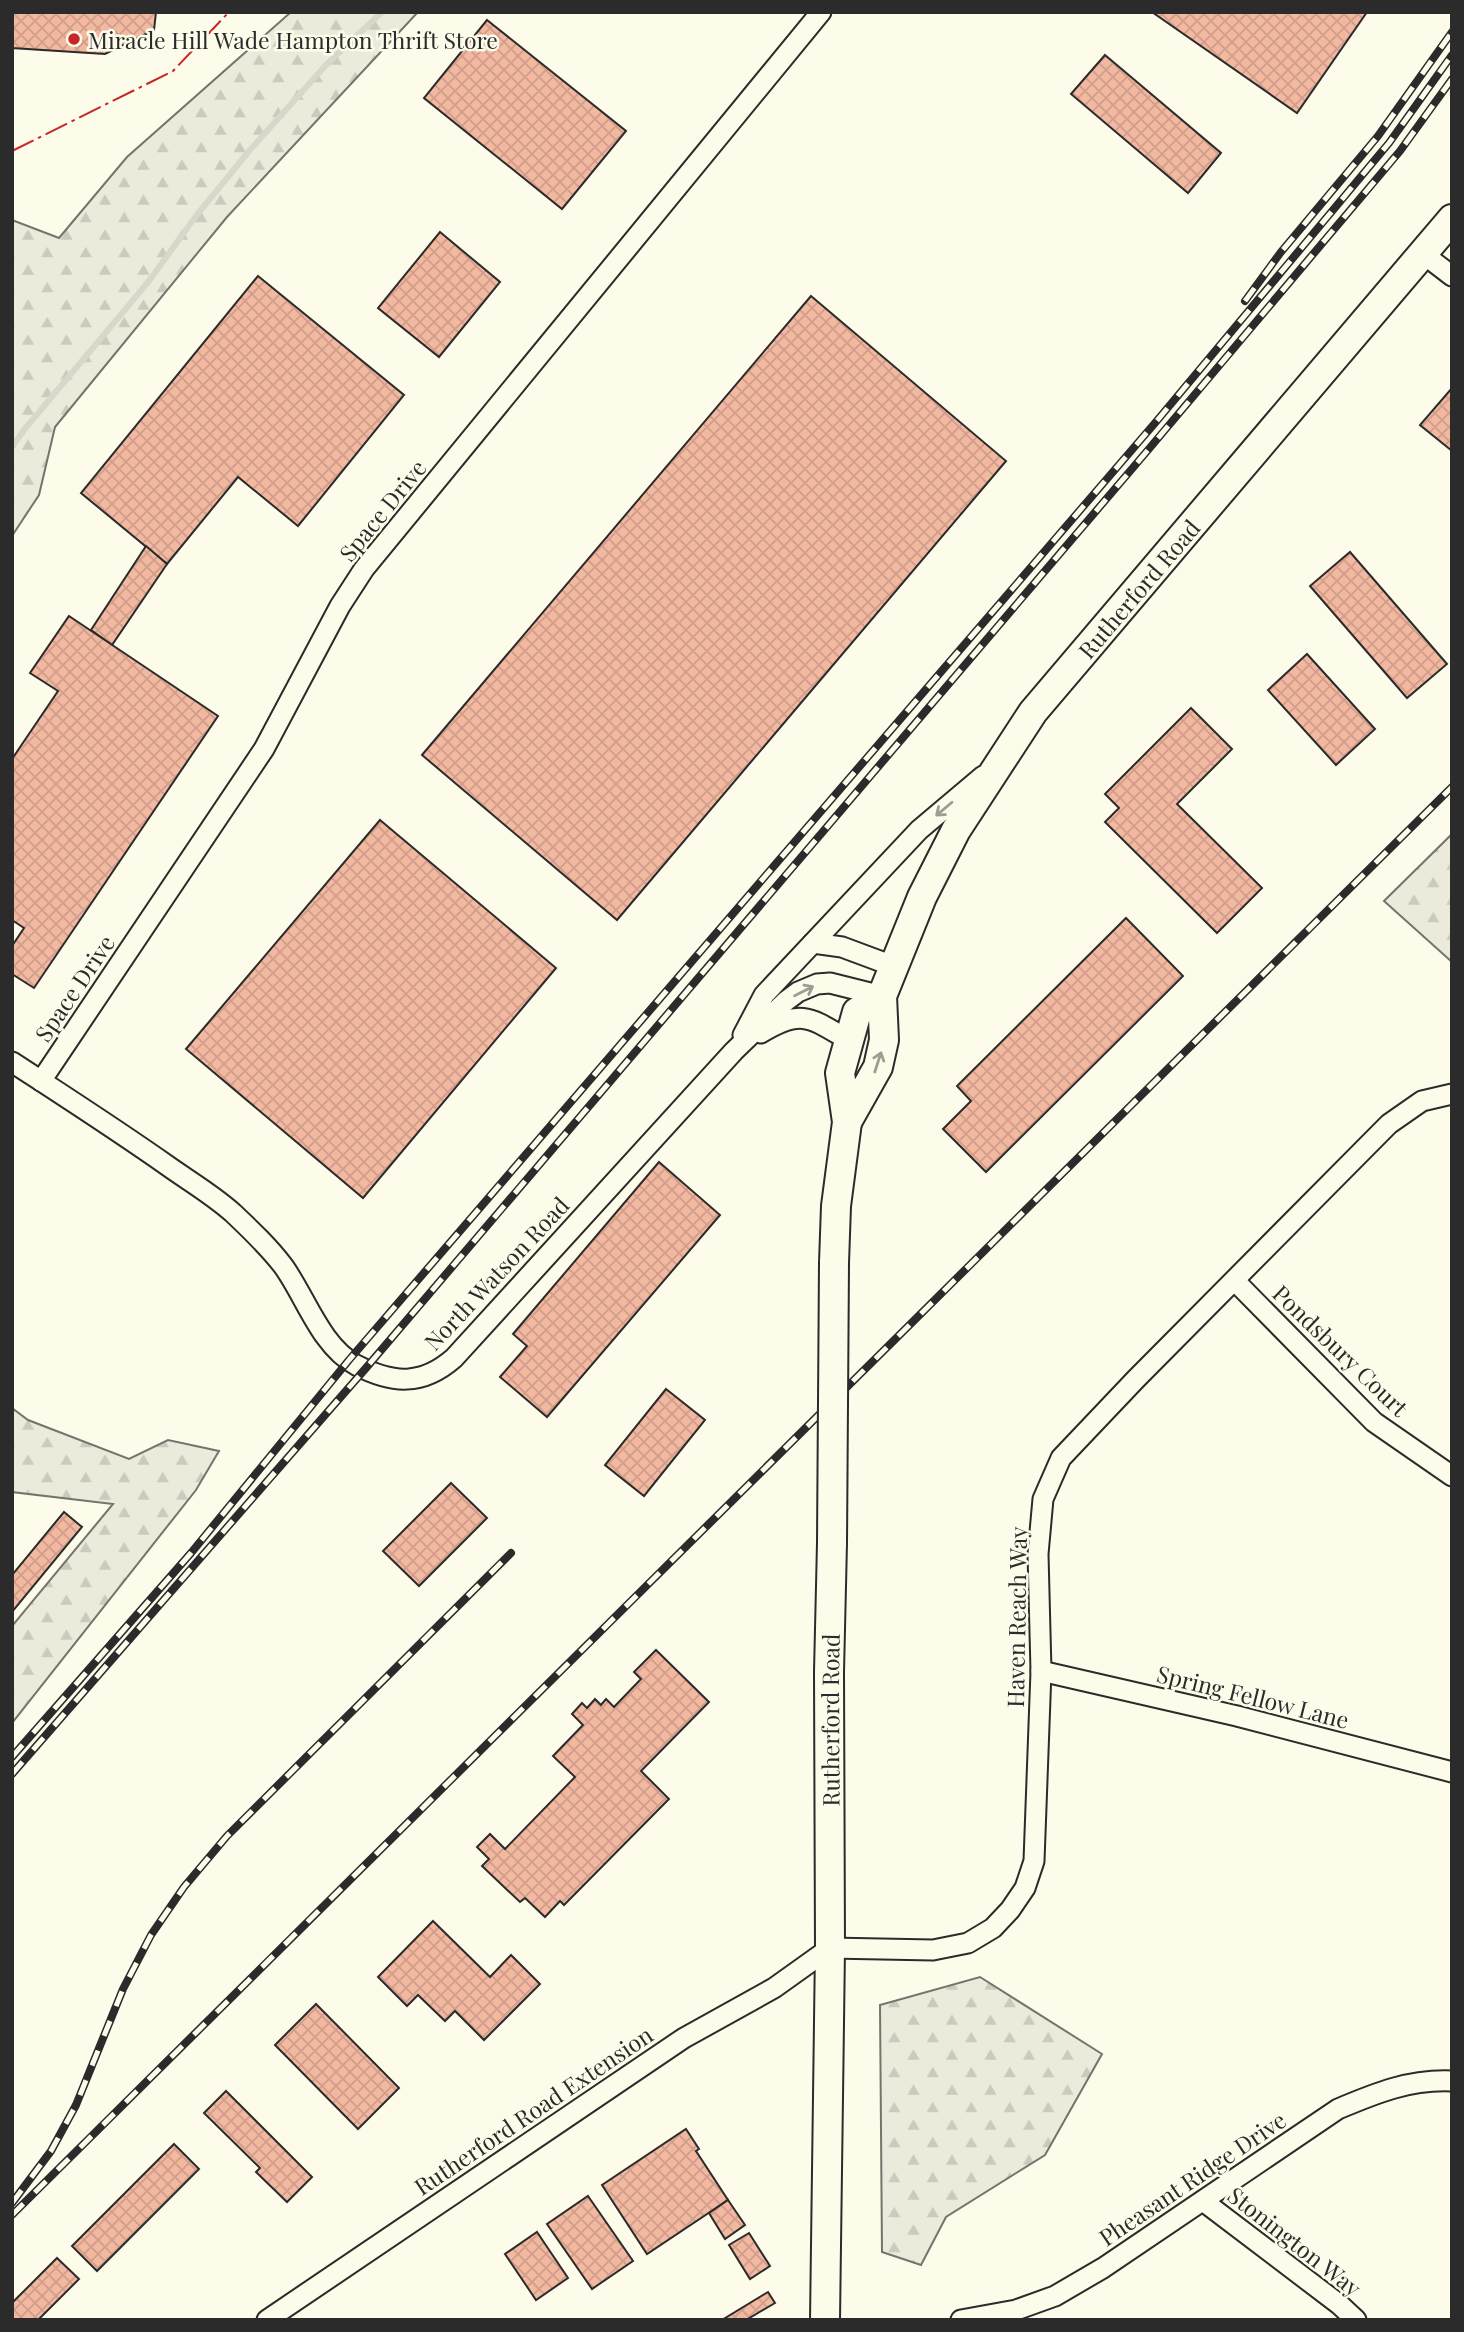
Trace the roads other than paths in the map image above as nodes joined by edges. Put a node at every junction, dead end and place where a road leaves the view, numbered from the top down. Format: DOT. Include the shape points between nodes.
graph roads {
  1 [pos="821,12"];
  2 [pos="1452,219"];
  3 [pos="1422,253"];
  4 [pos="1452,276"];
  5 [pos="997,765"];
  6 [pos="813,943"];
  7 [pos="893,966"];
  8 [pos="882,996"];
  9 [pos="848,1040"];
  10 [pos="734,1051"];
  11 [pos="12,1062"];
  12 [pos="41,1081"];
  13 [pos="1452,1094"];
  14 [pos="847,1122"];
  15 [pos="1235,1281"];
  16 [pos="1452,1476"];
  17 [pos="1041,1671"];
  18 [pos="1452,1772"];
  19 [pos="830,1948"];
  20 [pos="1452,2081"];
  21 [pos="1203,2201"];
  22 [pos="267,2320"];
  23 [pos="825,2320"];
  24 [pos="961,2320"];
  25 [pos="1356,2320"];
  1 -- 12 [label="street, Space Drive" via="364,569 264,749"];
  2 -- 3 [label="street, Rutherford Road"];
  3 -- 4 [label="street"];
  3 -- 5 [label="street, Rutherford Road" via="1033,712"];
  5 -- 6 [label="street, North Watson Road, one-way" via="919,830"];
  5 -- 7 [label="street, Rutherford Road" via="927,886"];
  6 -- 7 [label="street" via="842,947"];
  6 -- 10 [label="street, North Watson Road" via="764,995"];
  7 -- 8 [label="street, Rutherford Road"];
  8 -- 9 [label="street, Rutherford Road" via="857,1012"];
  10 -- 8 [label="street, North Watson Road, one-way" via="786,1001 817,984"];
  14 -- 8 [label="street, Rutherford Road, one-way" via="878,1067 884,1040"];
  9 -- 10 [label="street, North Watson Road" via="814,1020 794,1018"];
  9 -- 14 [label="street, Rutherford Road" via="840,1073"];
  10 -- 12 [label="street, North Watson Road" via="454,1358 442,1369 411,1380 379,1376 349,1360 324,1333 282,1265 230,1211"];
  11 -- 12 [label="street, North Watson Road"];
  13 -- 15 [label="street, Haven Reach Way" via="1422,1101 1390,1124"];
  14 -- 19 [label="street, Rutherford Road, bridge" via="834,1263"];
  15 -- 16 [label="street, Pondsbury Court" via="1374,1422"];
  15 -- 17 [label="street, Haven Reach Way" via="1061,1458 1043,1499 1038,1554"];
  17 -- 18 [label="street, Spring Fellow Lane"];
  17 -- 19 [label="street, Haven Reach Way" via="1034,1861 1025,1888 1010,1910 993,1928 968,1943 933,1950"];
  19 -- 22 [label="street, Rutherford Road Extension" via="774,1988 684,2038"];
  19 -- 23 [label="street, Rutherford Road"];
  20 -- 21 [label="street, Pheasant Ridge Drive" via="1401,2085 1338,2109"];
  21 -- 24 [label="street, Pheasant Ridge Drive" via="1055,2296 1016,2310"];
  21 -- 25 [label="street, Stonington Way"];
}
